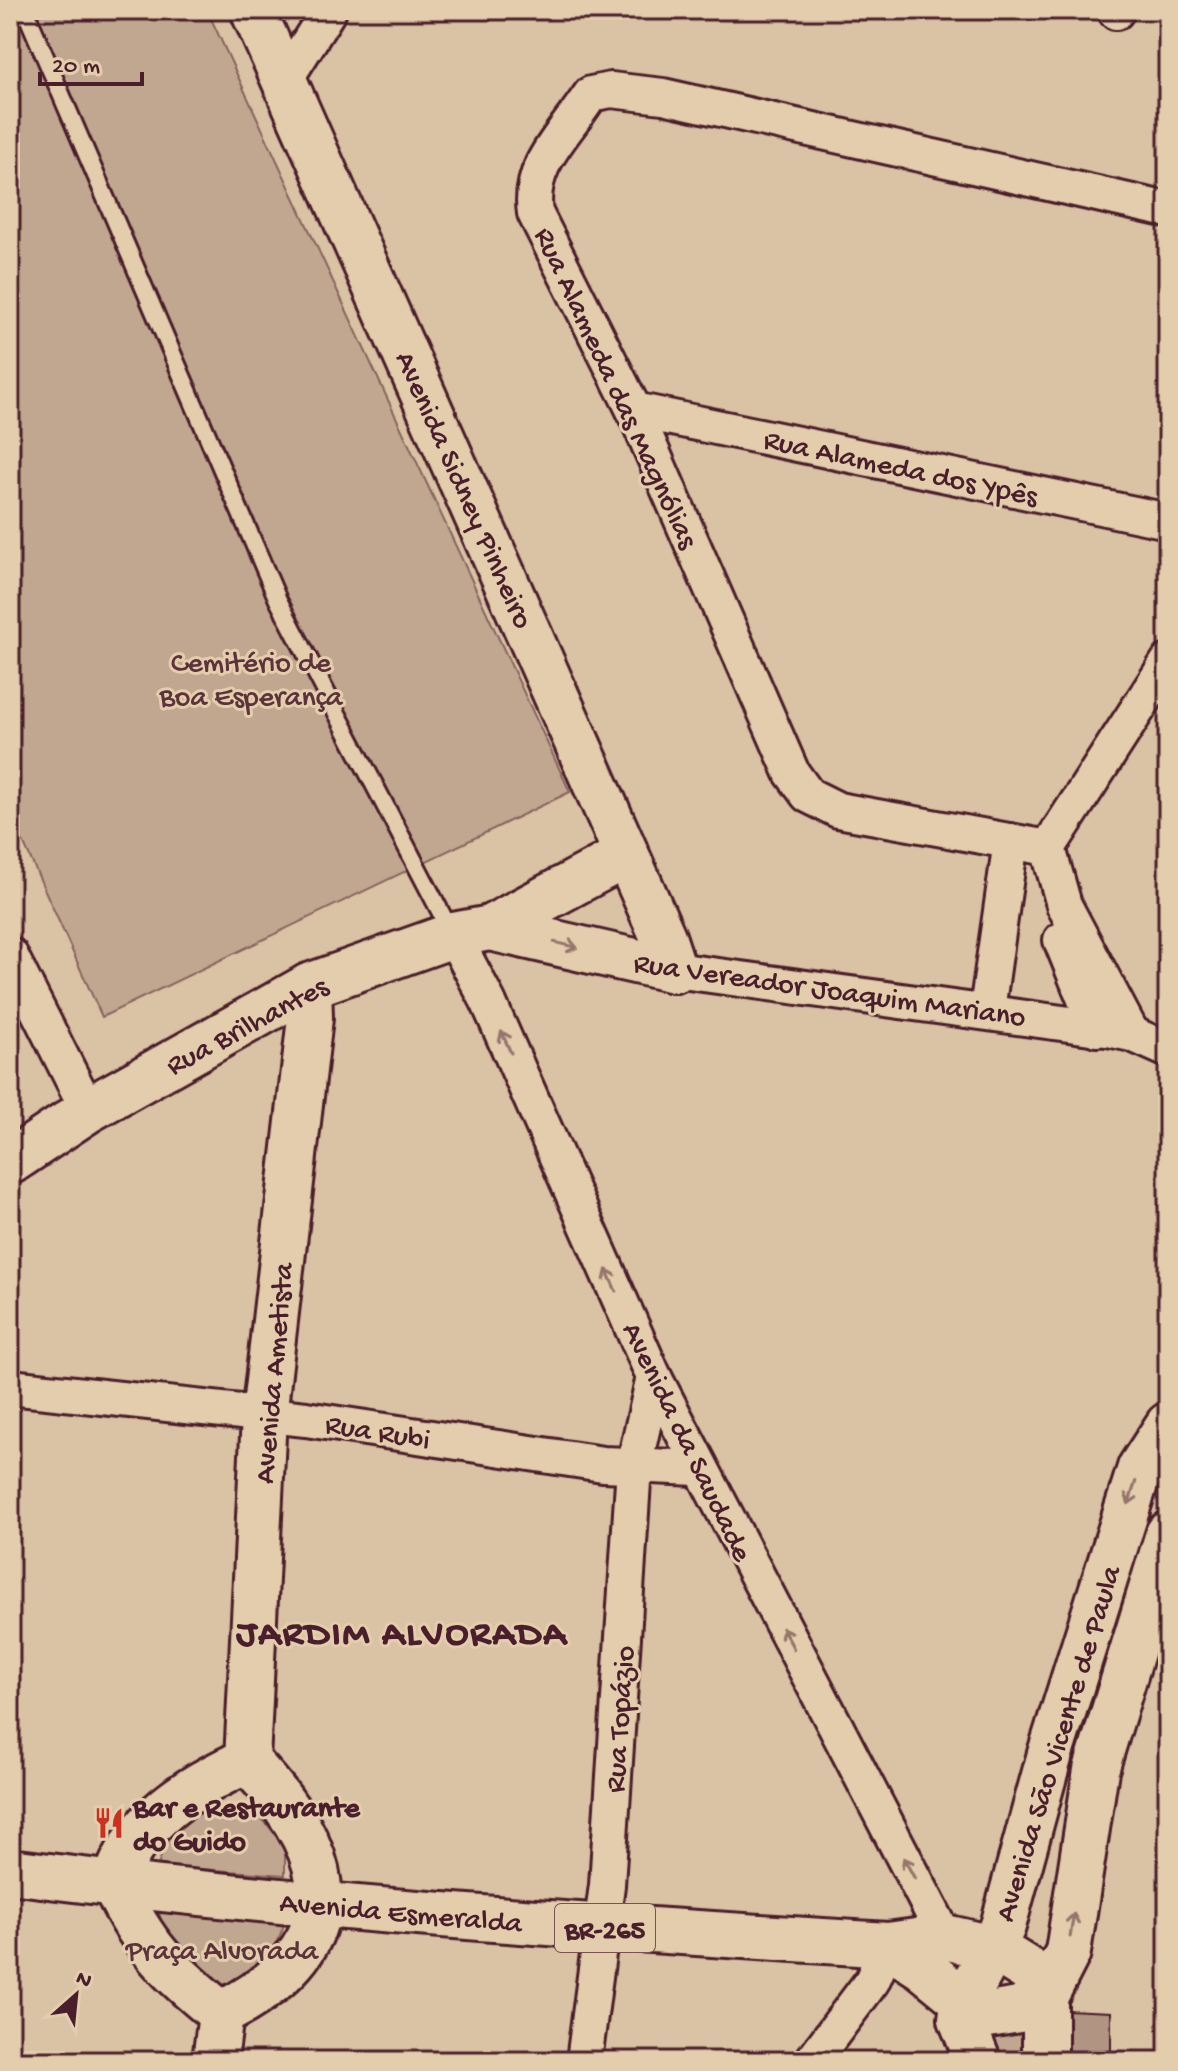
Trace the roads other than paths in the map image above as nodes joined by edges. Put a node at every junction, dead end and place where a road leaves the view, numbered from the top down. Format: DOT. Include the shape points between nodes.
graph roads {
  1 [pos="25,10"];
  2 [pos="253,10"];
  3 [pos="329,10"];
  4 [pos="286,78"];
  5 [pos="1168,210"];
  6 [pos="634,410"];
  7 [pos="1168,521"];
  8 [pos="1168,662"];
  9 [pos="1027,844"];
  10 [pos="626,855"];
  11 [pos="472,932"];
  12 [pos="10,955"];
  13 [pos="674,970"];
  14 [pos="309,986"];
  15 [pos="987,1010"];
  16 [pos="1097,1029"];
  17 [pos="1132,1034"];
  18 [pos="1168,1050"];
  19 [pos="88,1110"];
  20 [pos="10,1162"];
  21 [pos="654,1377"];
  22 [pos="10,1387"];
  23 [pos="264,1416"];
  24 [pos="1168,1425"];
  25 [pos="634,1466"];
  26 [pos="698,1468"];
  27 [pos="1168,1534"];
  28 [pos="1090,1625"];
  29 [pos="1135,1637"];
  30 [pos="1050,1754"];
  31 [pos="247,1761"];
  32 [pos="1096,1770"];
  33 [pos="10,1871"];
  34 [pos="114,1884"];
  35 [pos="322,1904"];
  36 [pos="602,1927"];
  37 [pos="945,1937"];
  38 [pos="888,1945"];
  39 [pos="993,1948"];
  40 [pos="1045,1997"];
  41 [pos="963,2004"];
  42 [pos="221,2014"];
  43 [pos="215,2061"];
  44 [pos="584,2061"];
  45 [pos="812,2061"];
  46 [pos="978,2061"];
  47 [pos="1045,2061"];
  1 -- 11 [label="lane" via="278,600"];
  2 -- 4 [label="street, Avenida Sidney Pinheiro"];
  3 -- 4 [label="street"];
  4 -- 10 [label="street, Avenida Sidney Pinheiro"];
  5 -- 6 [label="street, Rua Alameda das Magnólias" via="663,96 599,91 584,104 537,174 532,194 535,213"];
  6 -- 7 [label="street, Rua Alameda dos Ypês"];
  6 -- 9 [label="street, Rua Alameda das Magnólias" via="792,773 808,795 838,810"];
  8 -- 9 [label="street"];
  9 -- 15 [label="street"];
  9 -- 16 [label="street"];
  9 -- 17 [label="street"];
  10 -- 11 [label="street, Rua Brilhantes"];
  10 -- 13 [label="street, Avenida Sidney Pinheiro"];
  11 -- 13 [label="street, Rua Vereador Joaquim Mariano, one-way"];
  11 -- 14 [label="street, Rua Brilhantes"];
  21 -- 11 [label="street, Avenida da Saudade, one-way" via="488,1001"];
  12 -- 19 [label="street"];
  13 -- 15 [label="street, Rua Vereador Joaquim Mariano"];
  14 -- 19 [label="street, Rua Brilhantes"];
  14 -- 23 [label="street, Avenida Ametista" via="310,1018"];
  15 -- 16 [label="street, Rua Vereador Joaquim Mariano"];
  16 -- 17 [label="street, Rua Vereador Joaquim Mariano"];
  17 -- 18 [label="street, Rua Vereador Joaquim Mariano"];
  19 -- 20 [label="street, Rua Brilhantes"];
  21 -- 25 [label="street, Rua Topázio"];
  21 -- 26 [label="street, Avenida da Saudade"];
  22 -- 23 [label="street, Rua Rubi"];
  23 -- 25 [label="street, Rua Rubi"];
  23 -- 31 [label="street, Avenida Ametista"];
  24 -- 28 [label="street, Avenida São Vicente de Paula, one-way" via="1140,1468"];
  25 -- 26 [label="street, Rua Rubi"];
  25 -- 36 [label="street, Rua Topázio"];
  37 -- 26 [label="street, Avenida da Saudade, one-way"];
  27 -- 29 [label="street, Avenida São Vicente de Paula"];
  28 -- 29 [label="street"];
  28 -- 30 [label="street, Avenida São Vicente de Paula"];
  29 -- 32 [label="street, Avenida São Vicente de Paula"];
  30 -- 32 [label="street"];
  30 -- 39 [label="street, Avenida São Vicente de Paula"];
  31 -- 34 [label="street" via="203,1781 145,1828 123,1857"];
  31 -- 35 [label="street" via="292,1815 316,1868"];
  40 -- 32 [label="street, Avenida São Vicente de Paula, one-way" via="1068,1952"];
  33 -- 34 [label="street, Avenida Esmeralda / BR-265"];
  34 -- 35 [label="street, Avenida Esmeralda / BR-265"];
  34 -- 42 [label="street" via="134,1926 160,1962"];
  35 -- 36 [label="street, Avenida Esmeralda / BR-265"];
  35 -- 42 [label="street" via="312,1934 283,1972 259,1995"];
  36 -- 38 [label="street, Avenida Esmeralda / BR-265"];
  36 -- 44 [label="street, Rua Topázio"];
  37 -- 38 [label="street, Avenida Esmeralda / BR-265"];
  37 -- 39 [label="street, Avenida Esmeralda / BR-265"];
  38 -- 41 [label="street, Avenida Esmeralda / BR-265"];
  38 -- 45 [label="street" via="872,1981"];
  39 -- 40 [label="street, Avenida Esmeralda" via="1030,1971"];
  39 -- 41 [label="street, Avenida São Vicente de Paula"];
  40 -- 41 [label="street, BR-265" via="1019,2010 982,2016"];
  40 -- 47 [label="street, Avenida São Vicente de Paula"];
  41 -- 46 [label="street" via="961,2019"];
  42 -- 43 [label="street"];
}
